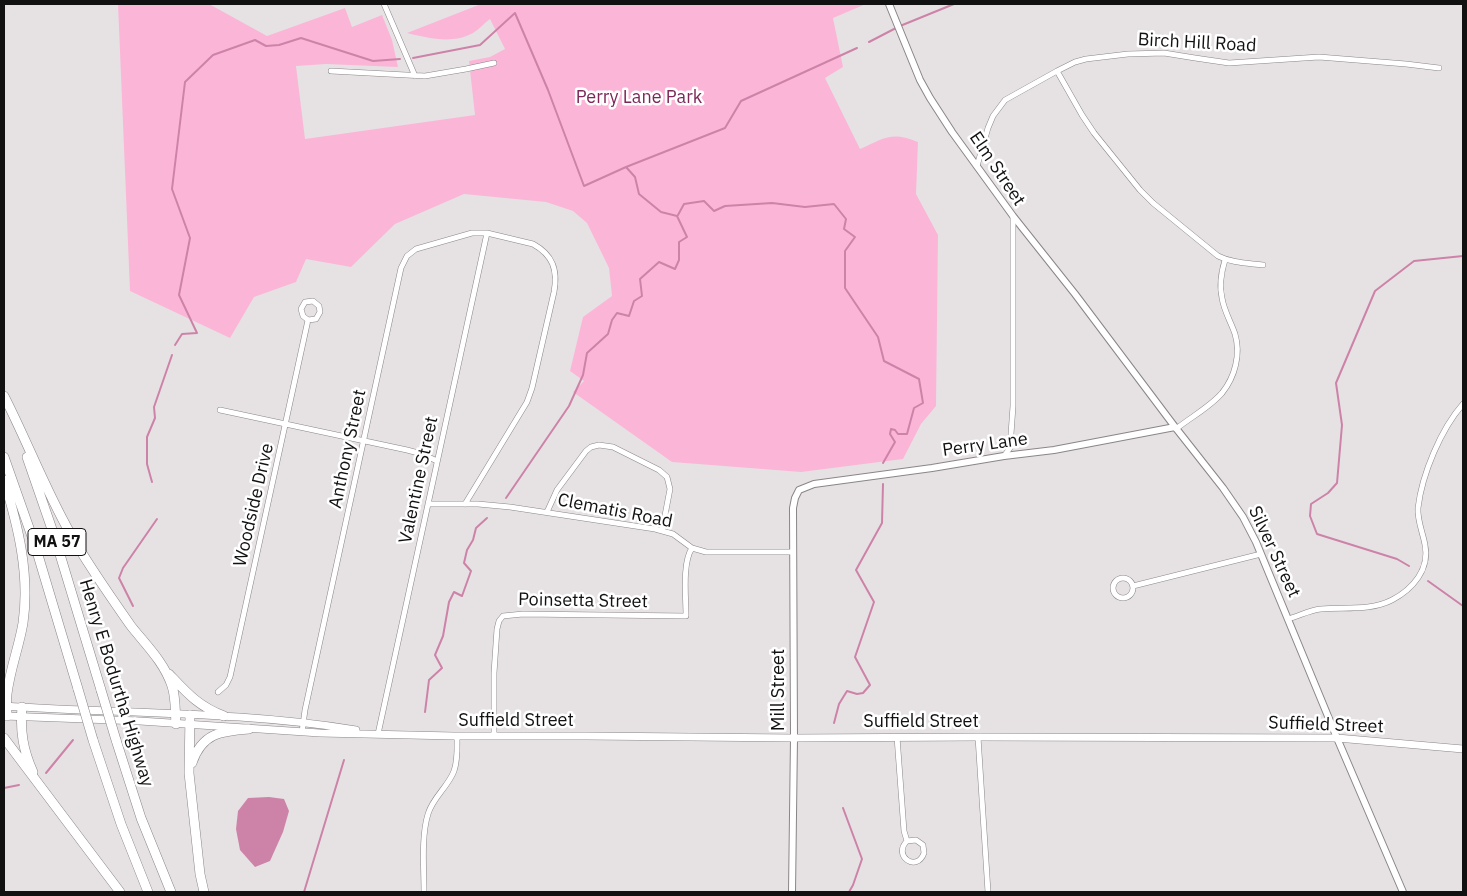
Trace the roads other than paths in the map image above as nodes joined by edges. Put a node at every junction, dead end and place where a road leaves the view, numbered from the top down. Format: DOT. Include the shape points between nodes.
graph roads {
  1 [pos="384,4"];
  2 [pos="889,4"];
  3 [pos="494,63"];
  4 [pos="1439,68"];
  5 [pos="331,71"];
  6 [pos="1058,71"];
  7 [pos="415,76"];
  8 [pos="977,166"];
  9 [pos="1013,216"];
  10 [pos="486,233"];
  11 [pos="1225,260"];
  12 [pos="1263,265"];
  13 [pos="308,320"];
  14 [pos="4,396"];
  15 [pos="1463,404"];
  16 [pos="220,410"];
  17 [pos="286,423"];
  18 [pos="1176,428"];
  19 [pos="364,441"];
  20 [pos="1004,456"];
  21 [pos="4,457"];
  22 [pos="437,461"];
  23 [pos="4,480"];
  24 [pos="799,490"];
  25 [pos="428,504"];
  26 [pos="465,504"];
  27 [pos="547,512"];
  28 [pos="662,531"];
  29 [pos="692,548"];
  30 [pos="792,552"];
  31 [pos="1261,554"];
  32 [pos="1133,586"];
  33 [pos="1288,619"];
  34 [pos="160,664"];
  35 [pos="11,670"];
  36 [pos="4,678"];
  37 [pos="218,692"];
  38 [pos="5,706"];
  39 [pos="22,712"];
  40 [pos="190,715"];
  41 [pos="5,716"];
  42 [pos="224,716"];
  43 [pos="176,719"];
  44 [pos="303,722"];
  45 [pos="190,724"];
  46 [pos="248,729"];
  47 [pos="302,732"];
  48 [pos="378,734"];
  49 [pos="494,735"];
  50 [pos="457,736"];
  51 [pos="978,736"];
  52 [pos="897,737"];
  53 [pos="4,738"];
  54 [pos="794,738"];
  55 [pos="1337,738"];
  56 [pos="1463,749"];
  57 [pos="190,773"];
  58 [pos="39,786"];
  59 [pos="907,841"];
  60 [pos="120,892"];
  61 [pos="148,892"];
  62 [pos="171,892"];
  63 [pos="204,892"];
  64 [pos="424,892"];
  65 [pos="792,892"];
  66 [pos="988,892"];
  67 [pos="1403,892"];
  1 -- 7 [label="street"];
  2 -- 8 [label="street, Elm Street" via="930,98"];
  3 -- 7 [label="street"];
  4 -- 6 [label="street, Birch Hill Road" via="1320,57 1230,62 1149,52 1086,59"];
  5 -- 7 [label="street"];
  6 -- 8 [label="street, Birch Hill Road" via="1000,105 988,128"];
  6 -- 11 [label="street" via="1094,133 1140,190"];
  8 -- 9 [label="street, Elm Street"];
  9 -- 18 [label="street, Silver Street"];
  9 -- 20 [label="street, Elm Street" via="1013,406 1010,448"];
  10 -- 19 [label="street, Anthony Street" via="472,233 422,248 404,260"];
  10 -- 22 [label="street, Valentine Street"];
  10 -- 26 [label="street" via="540,248 554,268 556,284 527,402"];
  11 -- 12 [label="street"];
  11 -- 18 [label="street" via="1220,290 1236,336 1236,367 1221,394"];
  13 -- 17 [label="street, Woodside Drive"];
  14 -- 34 [label="highway" via="71,536"];
  14 -- 62 [label="highway, Henry E Bodurtha Highway / MA 57, bridge" via="42,495 138,811"];
  15 -- 33 [label="street" via="1434,451 1420,496 1418,514 1426,553 1424,566 1416,580 1397,597 1378,606 1322,609"];
  16 -- 17 [label="street"];
  17 -- 19 [label="street"];
  17 -- 37 [label="street, Woodside Drive" via="230,677"];
  18 -- 20 [label="street, Perry Lane"];
  18 -- 31 [label="street, Silver Street" via="1224,488 1251,530"];
  19 -- 22 [label="street" via="422,454"];
  19 -- 44 [label="street, Anthony Street"];
  20 -- 24 [label="street, Perry Lane" via="814,484"];
  21 -- 61 [label="highway, MA 57, bridge" via="121,824"];
  22 -- 25 [label="street, Valentine Street"];
  23 -- 35 [label="highway" via="19,537 25,585 19,644"];
  24 -- 30 [label="street, Mill Street" via="793,504"];
  25 -- 26 [label="street, Clematis Road"];
  25 -- 48 [label="street, Valentine Street"];
  26 -- 27 [label="street, Clematis Road"];
  27 -- 28 [label="street, Clematis Road"];
  27 -- 28 [label="street" via="557,490 586,452 595,446 606,445 667,477 670,489"];
  28 -- 29 [label="street, Clematis Road" via="673,534"];
  29 -- 30 [label="street, Clematis Road" via="706,552"];
  29 -- 49 [label="street, Poinsetta Street" via="686,565 686,616 506,614 501,617 494,672"];
  30 -- 54 [label="street, Mill Street"];
  31 -- 32 [label="street"];
  31 -- 33 [label="street, Silver Street"];
  32 -- 32 [label="street" via="1128,580 1120,579 1114,584 1114,592 1120,598 1126,598 1132,593"];
  33 -- 55 [label="street, Silver Street"];
  34 -- 42 [label="highway" via="199,704"];
  34 -- 43 [label="highway" via="173,690"];
  35 -- 36 [label="highway"];
  35 -- 38 [label="highway"];
  38 -- 39 [label="main road, Suffield Street"];
  38 -- 41 [label="highway"];
  39 -- 41 [label="main road, Suffield Street"];
  39 -- 43 [label="main road, Suffield Street"];
  39 -- 58 [label="highway" via="23,744"];
  40 -- 42 [label="main road, Suffield Street"];
  40 -- 43 [label="main road, Suffield Street"];
  40 -- 45 [label="highway"];
  42 -- 44 [label="main road, Suffield Street"];
  43 -- 45 [label="main road, Suffield Street"];
  44 -- 47 [label="street, Anthony Street"];
  44 -- 48 [label="main road, Suffield Street"];
  45 -- 46 [label="main road, Suffield Street"];
  45 -- 57 [label="highway"];
  46 -- 47 [label="main road, Suffield Street"];
  46 -- 57 [label="highway" via="210,736 196,754"];
  47 -- 48 [label="main road, Suffield Street"];
  48 -- 50 [label="main road, Suffield Street"];
  49 -- 50 [label="main road, Suffield Street"];
  49 -- 54 [label="main road, Suffield Street"];
  50 -- 64 [label="street" via="454,771 435,799 427,820"];
  51 -- 52 [label="main road, Suffield Street"];
  51 -- 55 [label="main road, Suffield Street"];
  51 -- 66 [label="street"];
  52 -- 54 [label="main road, Suffield Street"];
  52 -- 59 [label="street"];
  53 -- 58 [label="highway"];
  54 -- 65 [label="street, Mill Street"];
  55 -- 56 [label="main road, Suffield Street"];
  55 -- 67 [label="street, Silver Street"];
  57 -- 63 [label="highway"];
  58 -- 60 [label="highway"];
  59 -- 59 [label="street" via="902,848 903,856 912,862 920,860 924,853 923,844 916,840"];
}
